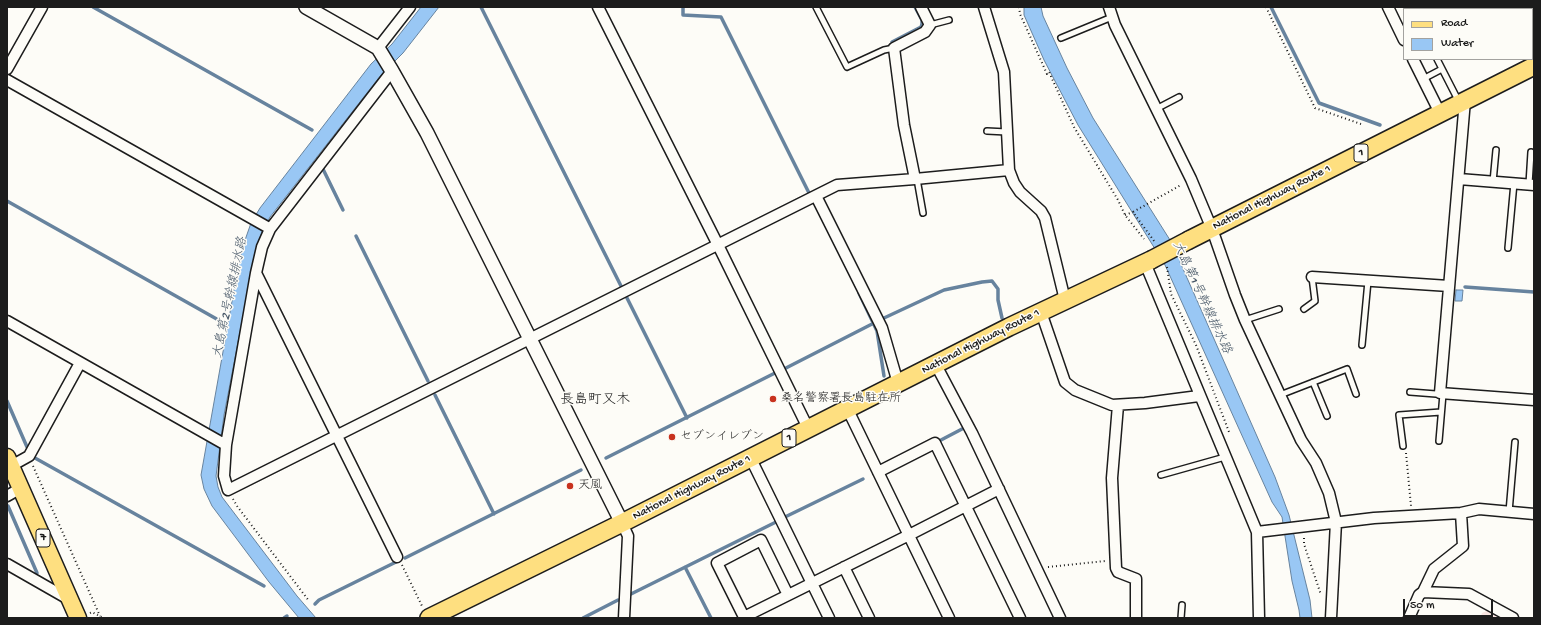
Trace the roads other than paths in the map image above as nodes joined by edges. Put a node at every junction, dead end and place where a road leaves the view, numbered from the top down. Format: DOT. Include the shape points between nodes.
graph roads {
  1 [pos="42,7"];
  2 [pos="306,7"];
  3 [pos="410,7"];
  4 [pos="598,7"];
  5 [pos="816,7"];
  6 [pos="921,7"];
  7 [pos="984,7"];
  8 [pos="1109,7"];
  9 [pos="1388,7"];
  10 [pos="1112,17"];
  11 [pos="949,20"];
  12 [pos="930,25"];
  13 [pos="1061,38"];
  14 [pos="1403,38"];
  15 [pos="894,48"];
  16 [pos="379,49"];
  17 [pos="1414,60"];
  18 [pos="1438,60"];
  19 [pos="1534,66"];
  20 [pos="7,69"];
  21 [pos="1442,69"];
  22 [pos="392,70"];
  23 [pos="1423,79"];
  24 [pos="7,80"];
  25 [pos="1179,97"];
  26 [pos="1462,102"];
  27 [pos="1156,109"];
  28 [pos="1440,112"];
  29 [pos="987,131"];
  30 [pos="1007,132"];
  31 [pos="1496,150"];
  32 [pos="1531,152"];
  33 [pos="1009,170"];
  34 [pos="916,179"];
  35 [pos="1459,179"];
  36 [pos="1493,182"];
  37 [pos="1514,183"];
  38 [pos="1531,184"];
  39 [pos="816,196"];
  40 [pos="923,213"];
  41 [pos="269,228"];
  42 [pos="1212,229"];
  43 [pos="718,245"];
  44 [pos="1508,248"];
  45 [pos="1148,261"];
  46 [pos="256,273"];
  47 [pos="1312,276"];
  48 [pos="1368,280"];
  49 [pos="1449,286"];
  50 [pos="1065,300"];
  51 [pos="1279,309"];
  52 [pos="1304,309"];
  53 [pos="1041,312"];
  54 [pos="1245,320"];
  55 [pos="7,322"];
  56 [pos="530,339"];
  57 [pos="1362,345"];
  58 [pos="80,364"];
  59 [pos="936,364"];
  60 [pos="1313,382"];
  61 [pos="898,383"];
  62 [pos="1410,392"];
  63 [pos="1441,393"];
  64 [pos="1356,394"];
  65 [pos="1280,395"];
  66 [pos="1199,396"];
  67 [pos="1534,400"];
  68 [pos="1118,405"];
  69 [pos="847,408"];
  70 [pos="1441,412"];
  71 [pos="1327,416"];
  72 [pos="808,428"];
  73 [pos="337,435"];
  74 [pos="1439,442"];
  75 [pos="1515,442"];
  76 [pos="225,444"];
  77 [pos="1402,446"];
  78 [pos="750,457"];
  79 [pos="1225,457"];
  80 [pos="9,462"];
  81 [pos="878,472"];
  82 [pos="1161,475"];
  83 [pos="21,488"];
  84 [pos="999,489"];
  85 [pos="7,496"];
  86 [pos="967,505"];
  87 [pos="1509,512"];
  88 [pos="1461,513"];
  89 [pos="1534,514"];
  90 [pos="1336,522"];
  91 [pos="622,523"];
  92 [pos="1257,532"];
  93 [pos="909,535"];
  94 [pos="397,557"];
  95 [pos="7,564"];
  96 [pos="844,567"];
  97 [pos="812,583"];
  98 [pos="1423,592"];
  99 [pos="788,595"];
  100 [pos="70,600"];
  101 [pos="1182,605"];
  102 [pos="426,615"];
  103 [pos="78,618"];
  104 [pos="624,618"];
  105 [pos="829,618"];
  106 [pos="869,618"];
  107 [pos="949,618"];
  108 [pos="1020,618"];
  109 [pos="1060,618"];
  110 [pos="1136,618"];
  111 [pos="1181,618"];
  112 [pos="1259,618"];
  113 [pos="1331,618"];
  114 [pos="1410,618"];
  115 [pos="1513,618"];
  1 -- 20 [label="street"];
  2 -- 16 [label="street"];
  3 -- 16 [label="street"];
  4 -- 43 [label="street"];
  5 -- 15 [label="lane" via="847,67"];
  6 -- 12 [label="street"];
  7 -- 30 [label="street" via="1004,72"];
  8 -- 10 [label="street"];
  9 -- 14 [label="street"];
  10 -- 13 [label="lane"];
  10 -- 27 [label="street"];
  11 -- 12 [label="lane"];
  12 -- 15 [label="street" via="926,32"];
  15 -- 34 [label="street" via="904,125"];
  16 -- 22 [label="street"];
  17 -- 23 [label="street"];
  18 -- 21 [label="lane"];
  19 -- 26 [label="highway, National Highway Route 1 / 1"];
  21 -- 23 [label="lane"];
  21 -- 26 [label="lane"];
  22 -- 46 [label="street" via="270,229 262,247"];
  22 -- 56 [label="street" via="427,133"];
  23 -- 28 [label="street"];
  24 -- 41 [label="street"];
  25 -- 27 [label="lane"];
  26 -- 28 [label="highway, National Highway Route 1 / 1"];
  26 -- 35 [label="street"];
  27 -- 42 [label="street" via="1191,179"];
  28 -- 42 [label="highway, National Highway Route 1 / 1"];
  29 -- 30 [label="lane"];
  30 -- 33 [label="street"];
  31 -- 36 [label="lane"];
  32 -- 38 [label="lane"];
  33 -- 34 [label="street"];
  33 -- 50 [label="street" via="1020,192 1045,218"];
  34 -- 39 [label="street" via="838,185"];
  34 -- 40 [label="lane"];
  35 -- 36 [label="street"];
  35 -- 49 [label="street"];
  36 -- 37 [label="street"];
  37 -- 38 [label="street"];
  37 -- 44 [label="lane"];
  39 -- 43 [label="street"];
  39 -- 61 [label="street" via="882,328"];
  42 -- 45 [label="highway, National Highway Route 1 / 1, bridge"];
  42 -- 54 [label="street"];
  43 -- 56 [label="street"];
  43 -- 72 [label="street"];
  45 -- 50 [label="highway, National Highway Route 1 / 1"];
  45 -- 66 [label="street"];
  46 -- 73 [label="street"];
  46 -- 76 [label="street"];
  47 -- 48 [label="street"];
  47 -- 52 [label="lane" via="1315,302"];
  48 -- 49 [label="street"];
  48 -- 57 [label="lane"];
  49 -- 63 [label="street"];
  50 -- 53 [label="highway, National Highway Route 1 / 1"];
  51 -- 54 [label="lane"];
  53 -- 59 [label="highway, National Highway Route 1 / 1"];
  53 -- 68 [label="street" via="1065,382 1075,390"];
  54 -- 65 [label="street"];
  55 -- 58 [label="street"];
  56 -- 73 [label="street"];
  56 -- 91 [label="street"];
  58 -- 76 [label="street"];
  58 -- 80 [label="street" via="29,456"];
  59 -- 61 [label="highway, National Highway Route 1 / 1"];
  59 -- 84 [label="street"];
  60 -- 64 [label="lane" via="1347,369"];
  60 -- 65 [label="lane"];
  60 -- 71 [label="lane"];
  61 -- 69 [label="highway, National Highway Route 1 / 1"];
  62 -- 63 [label="lane"];
  63 -- 67 [label="street"];
  63 -- 70 [label="lane"];
  65 -- 90 [label="street" via="1301,440 1316,463 1329,493"];
  66 -- 68 [label="street"];
  66 -- 79 [label="street"];
  68 -- 110 [label="street" via="1112,478 1116,568 1118,572 1136,579"];
  69 -- 72 [label="highway, National Highway Route 1 / 1"];
  69 -- 81 [label="street"];
  70 -- 74 [label="lane"];
  70 -- 77 [label="lane" via="1399,415"];
  72 -- 78 [label="highway, National Highway Route 1 / 1"];
  73 -- 76 [label="street" via="228,490 224,476"];
  73 -- 94 [label="street"];
  75 -- 87 [label="lane"];
  78 -- 91 [label="highway, National Highway Route 1 / 1"];
  78 -- 97 [label="street"];
  79 -- 82 [label="lane"];
  79 -- 92 [label="street"];
  80 -- 83 [label="main road, 7"];
  81 -- 86 [label="street" via="935,443"];
  81 -- 93 [label="street"];
  83 -- 85 [label="street"];
  83 -- 100 [label="main road, 7"];
  84 -- 86 [label="street"];
  84 -- 109 [label="street"];
  86 -- 93 [label="street"];
  86 -- 108 [label="street"];
  87 -- 88 [label="street" via="1479,509"];
  87 -- 89 [label="street"];
  88 -- 90 [label="street"];
  88 -- 98 [label="street" via="1463,546 1434,568"];
  90 -- 92 [label="street"];
  90 -- 113 [label="street"];
  91 -- 102 [label="highway, National Highway Route 1 / 1"];
  91 -- 104 [label="street" via="628,536"];
  92 -- 112 [label="street"];
  93 -- 96 [label="street"];
  93 -- 107 [label="street"];
  95 -- 100 [label="street"];
  96 -- 97 [label="street"];
  96 -- 106 [label="street"];
  97 -- 99 [label="street"];
  97 -- 105 [label="street"];
  98 -- 114 [label="street" via="1419,595"];
  98 -- 115 [label="street" via="1469,594"];
  99 -- 99 [label="street" via="744,617 717,563 761,540"];
  100 -- 103 [label="main road, 7"];
  101 -- 111 [label="lane"];
}
